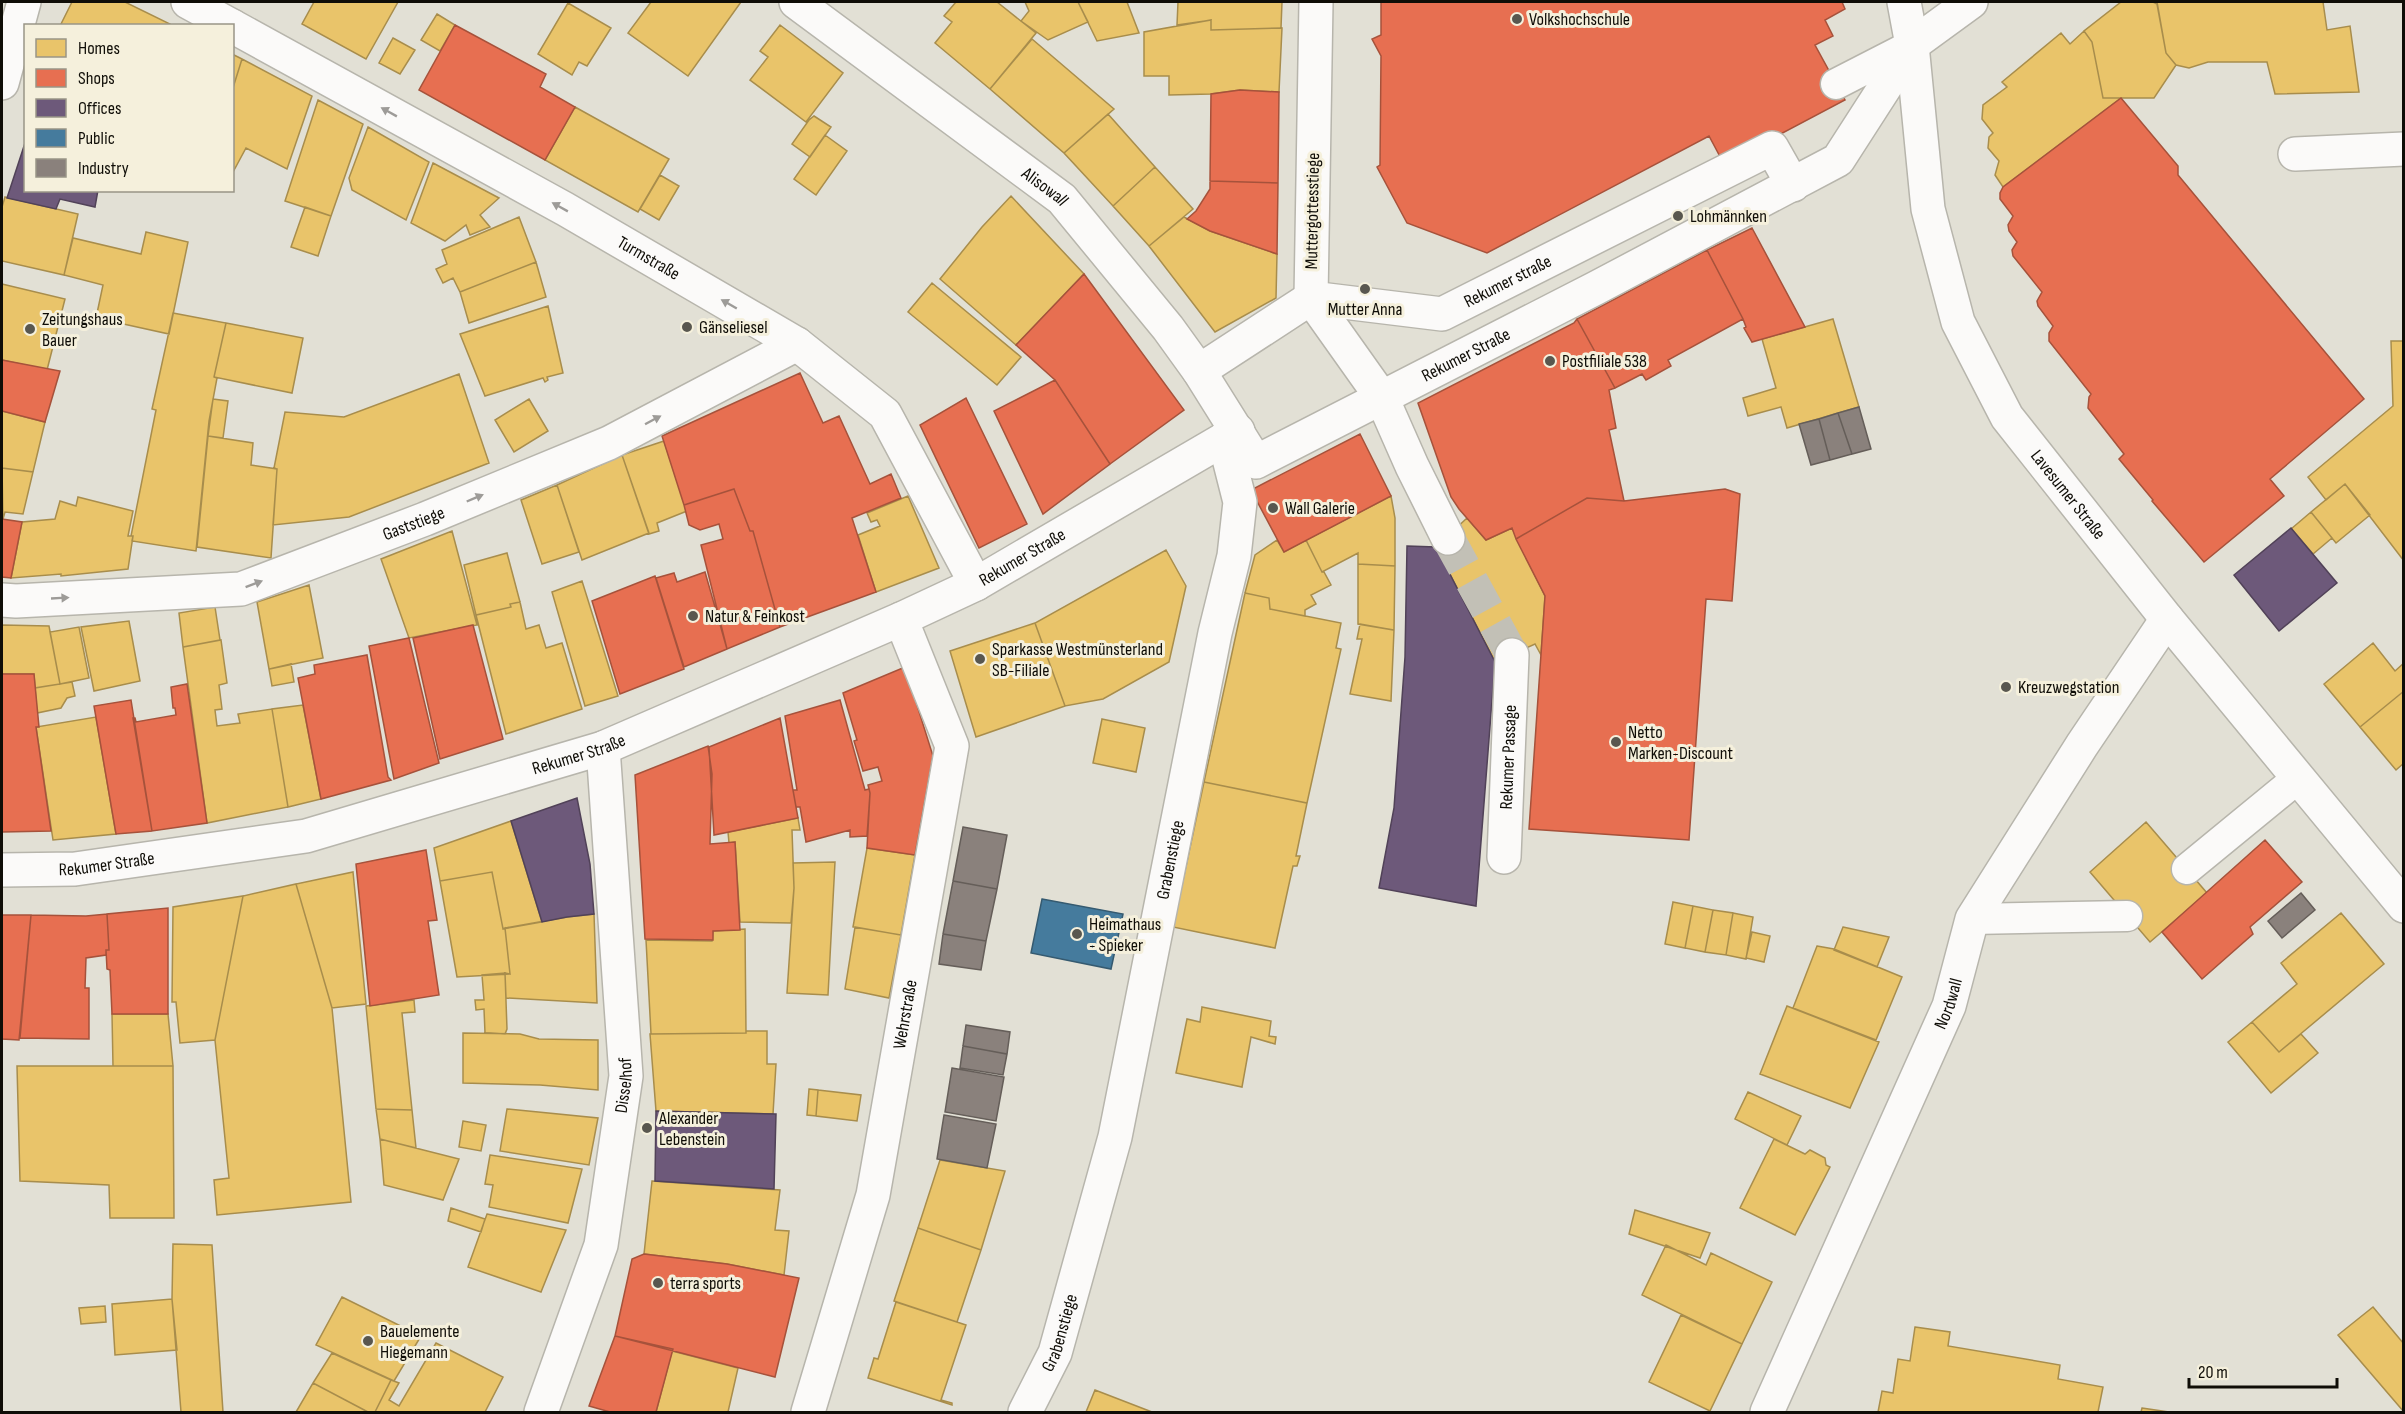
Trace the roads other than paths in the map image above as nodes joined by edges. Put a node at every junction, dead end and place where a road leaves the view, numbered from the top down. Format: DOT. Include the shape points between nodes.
graph roads {
  1 [pos="24,2"];
  2 [pos="188,2"];
  3 [pos="796,2"];
  4 [pos="1316,2"];
  5 [pos="1904,2"];
  6 [pos="1971,2"];
  7 [pos="228,24"];
  8 [pos="234,27"];
  9 [pos="1912,45"];
  10 [pos="2,83"];
  11 [pos="1836,84"];
  12 [pos="2403,149"];
  13 [pos="2295,154"];
  14 [pos="1793,185"];
  15 [pos="1311,298"];
  16 [pos="798,344"];
  17 [pos="1199,371"];
  18 [pos="1382,398"];
  19 [pos="1231,435"];
  20 [pos="1448,538"];
  21 [pos="976,584"];
  22 [pos="2,600"];
  23 [pos="2167,619"];
  24 [pos="901,620"];
  25 [pos="1512,655"];
  26 [pos="603,748"];
  27 [pos="2298,778"];
  28 [pos="1504,857"];
  29 [pos="2187,869"];
  30 [pos="2,870"];
  31 [pos="2403,906"];
  32 [pos="2127,916"];
  33 [pos="1972,919"];
  34 [pos="541,1413"];
  35 [pos="808,1413"];
  36 [pos="1025,1413"];
  37 [pos="1767,1413"];
  1 -- 10 [label="street"];
  2 -- 7 [label="street, Turmstraße"];
  3 -- 17 [label="street, Alisowall" via="1062,199"];
  4 -- 15 [label="street, Muttergottesstiege"];
  5 -- 9 [label="street, Lavesumer Straße"];
  6 -- 9 [label="street"];
  16 -- 8 [label="street, Turmstraße, one-way" via="565,209"];
  9 -- 11 [label="lane"];
  9 -- 14 [label="street, Rekumer Straße" via="1838,160"];
  9 -- 23 [label="street, Lavesumer Straße" via="1928,209 1958,322 2007,417"];
  12 -- 13 [label="street"];
  14 -- 15 [label="street, Rekumer straße" via="1772,148 1442,314"];
  14 -- 18 [label="street, Rekumer Straße"];
  15 -- 17 [label="street"];
  15 -- 18 [label="street"];
  16 -- 21 [label="street, Turmstraße" via="885,414"];
  22 -- 16 [label="street, Gaststiege, one-way" via="241,589 609,443"];
  17 -- 19 [label="street, Alisowall"];
  18 -- 19 [label="street, Rekumer Straße" via="1256,462"];
  18 -- 20 [label="street"];
  19 -- 21 [label="street, Rekumer Straße"];
  19 -- 36 [label="street, Grabenstiege" via="1240,502 1234,556 1215,633 1115,1137 1054,1353"];
  21 -- 24 [label="street, Rekumer Straße"];
  23 -- 27 [label="street, Lavesumer Straße"];
  23 -- 33 [label="street, Nordwall"];
  24 -- 26 [label="street, Rekumer Straße"];
  24 -- 35 [label="street, Wehrstraße" via="952,746 873,1195"];
  25 -- 28 [label="street, Rekumer Passage"];
  26 -- 30 [label="street, Rekumer Straße" via="306,836 75,869"];
  26 -- 34 [label="street, Disselhof" via="626,1076 601,1245"];
  27 -- 29 [label="lane"];
  27 -- 31 [label="street, Lavesumer Straße"];
  32 -- 33 [label="lane"];
  33 -- 37 [label="street, Nordwall" via="1949,1006"];
}
